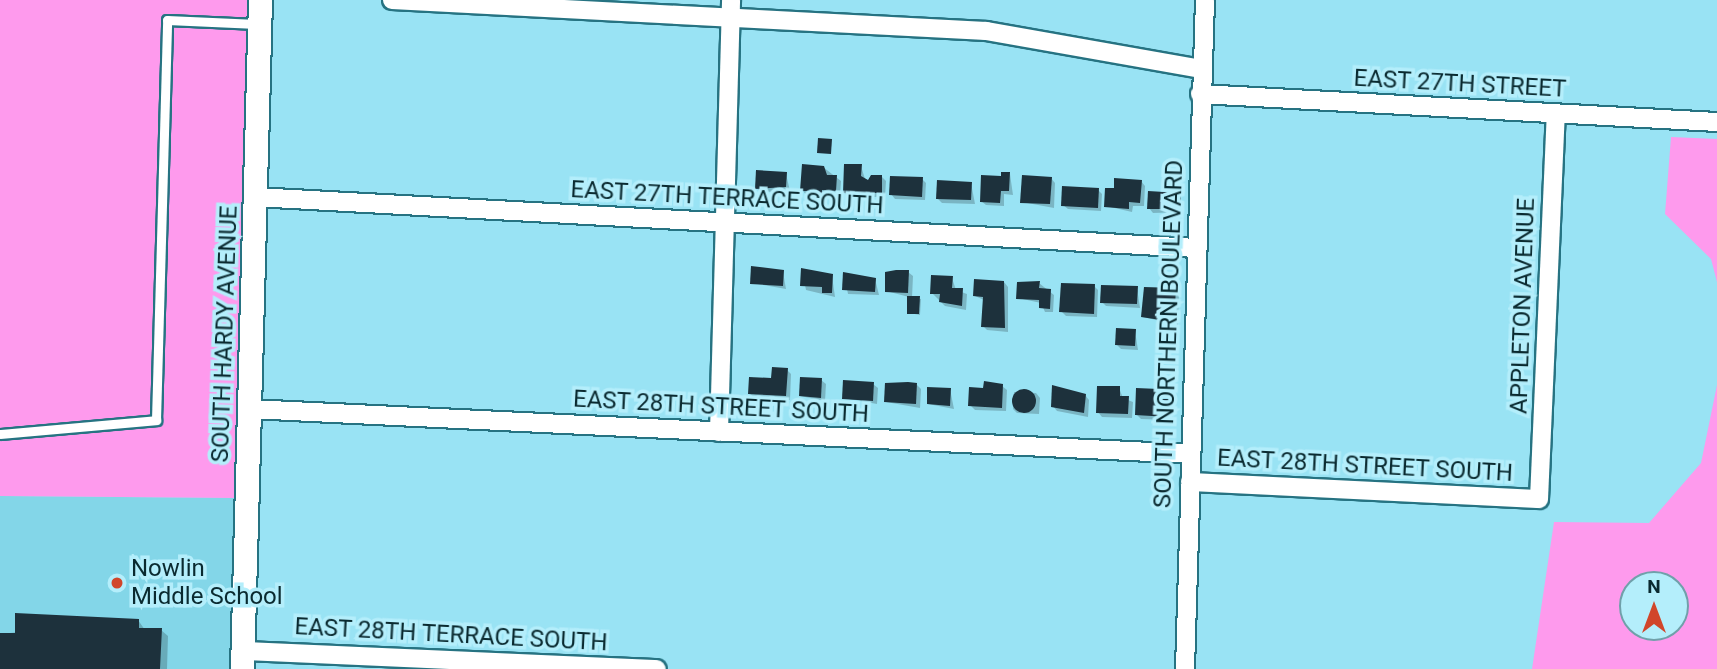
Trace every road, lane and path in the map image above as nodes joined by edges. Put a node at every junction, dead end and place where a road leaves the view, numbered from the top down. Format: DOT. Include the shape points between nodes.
graph roads {
  1 [pos="260,0"];
  2 [pos="392,0"];
  3 [pos="731,0"];
  4 [pos="1205,0"];
  5 [pos="730,19"];
  6 [pos="260,24"];
  7 [pos="1202,69"];
  8 [pos="1200,94"];
  9 [pos="1556,114"];
  10 [pos="1717,122"];
  11 [pos="255,197"];
  12 [pos="725,222"];
  13 [pos="1197,248"];
  14 [pos="249,409"];
  15 [pos="719,432"];
  16 [pos="0,434"];
  17 [pos="1191,454"];
  18 [pos="1190,482"];
  19 [pos="1538,499"];
  20 [pos="242,660"];
  21 [pos="657,669"];
  22 [pos="1185,669"];
  1 -- 6 [label="street, SOUTH HARDY AVENUE"];
  2 -- 5 [label="street"];
  3 -- 5 [label="street"];
  4 -- 7 [label="street, SOUTH NORTHERN BOULEVARD"];
  5 -- 7 [label="street" via="986,31"];
  5 -- 12 [label="street"];
  6 -- 11 [label="street, SOUTH HARDY AVENUE"];
  6 -- 16 [label="lane" via="167,20 156,420"];
  7 -- 8 [label="street, SOUTH NORTHERN BOULEVARD"];
  8 -- 9 [label="street, EAST 27TH STREET"];
  8 -- 13 [label="street, SOUTH NORTHERN BOULEVARD"];
  9 -- 10 [label="street, EAST 27TH STREET"];
  9 -- 19 [label="street, APPLETON AVENUE"];
  11 -- 12 [label="street, EAST 27TH TERRACE SOUTH"];
  11 -- 14 [label="street, SOUTH HARDY AVENUE"];
  12 -- 13 [label="street, EAST 27TH TERRACE SOUTH"];
  12 -- 15 [label="street"];
  13 -- 17 [label="street, SOUTH NORTHERN BOULEVARD"];
  14 -- 15 [label="street, EAST 28TH STREET SOUTH"];
  14 -- 20 [label="street, SOUTH HARDY AVENUE"];
  15 -- 17 [label="street, EAST 28TH STREET SOUTH"];
  17 -- 18 [label="street, SOUTH NORTHERN BOULEVARD"];
  18 -- 19 [label="street, EAST 28TH STREET SOUTH"];
  18 -- 22 [label="street, SOUTH NORTHERN BOULEVARD"];
  20 -- 21 [label="street, EAST 28TH TERRACE SOUTH"];
}
